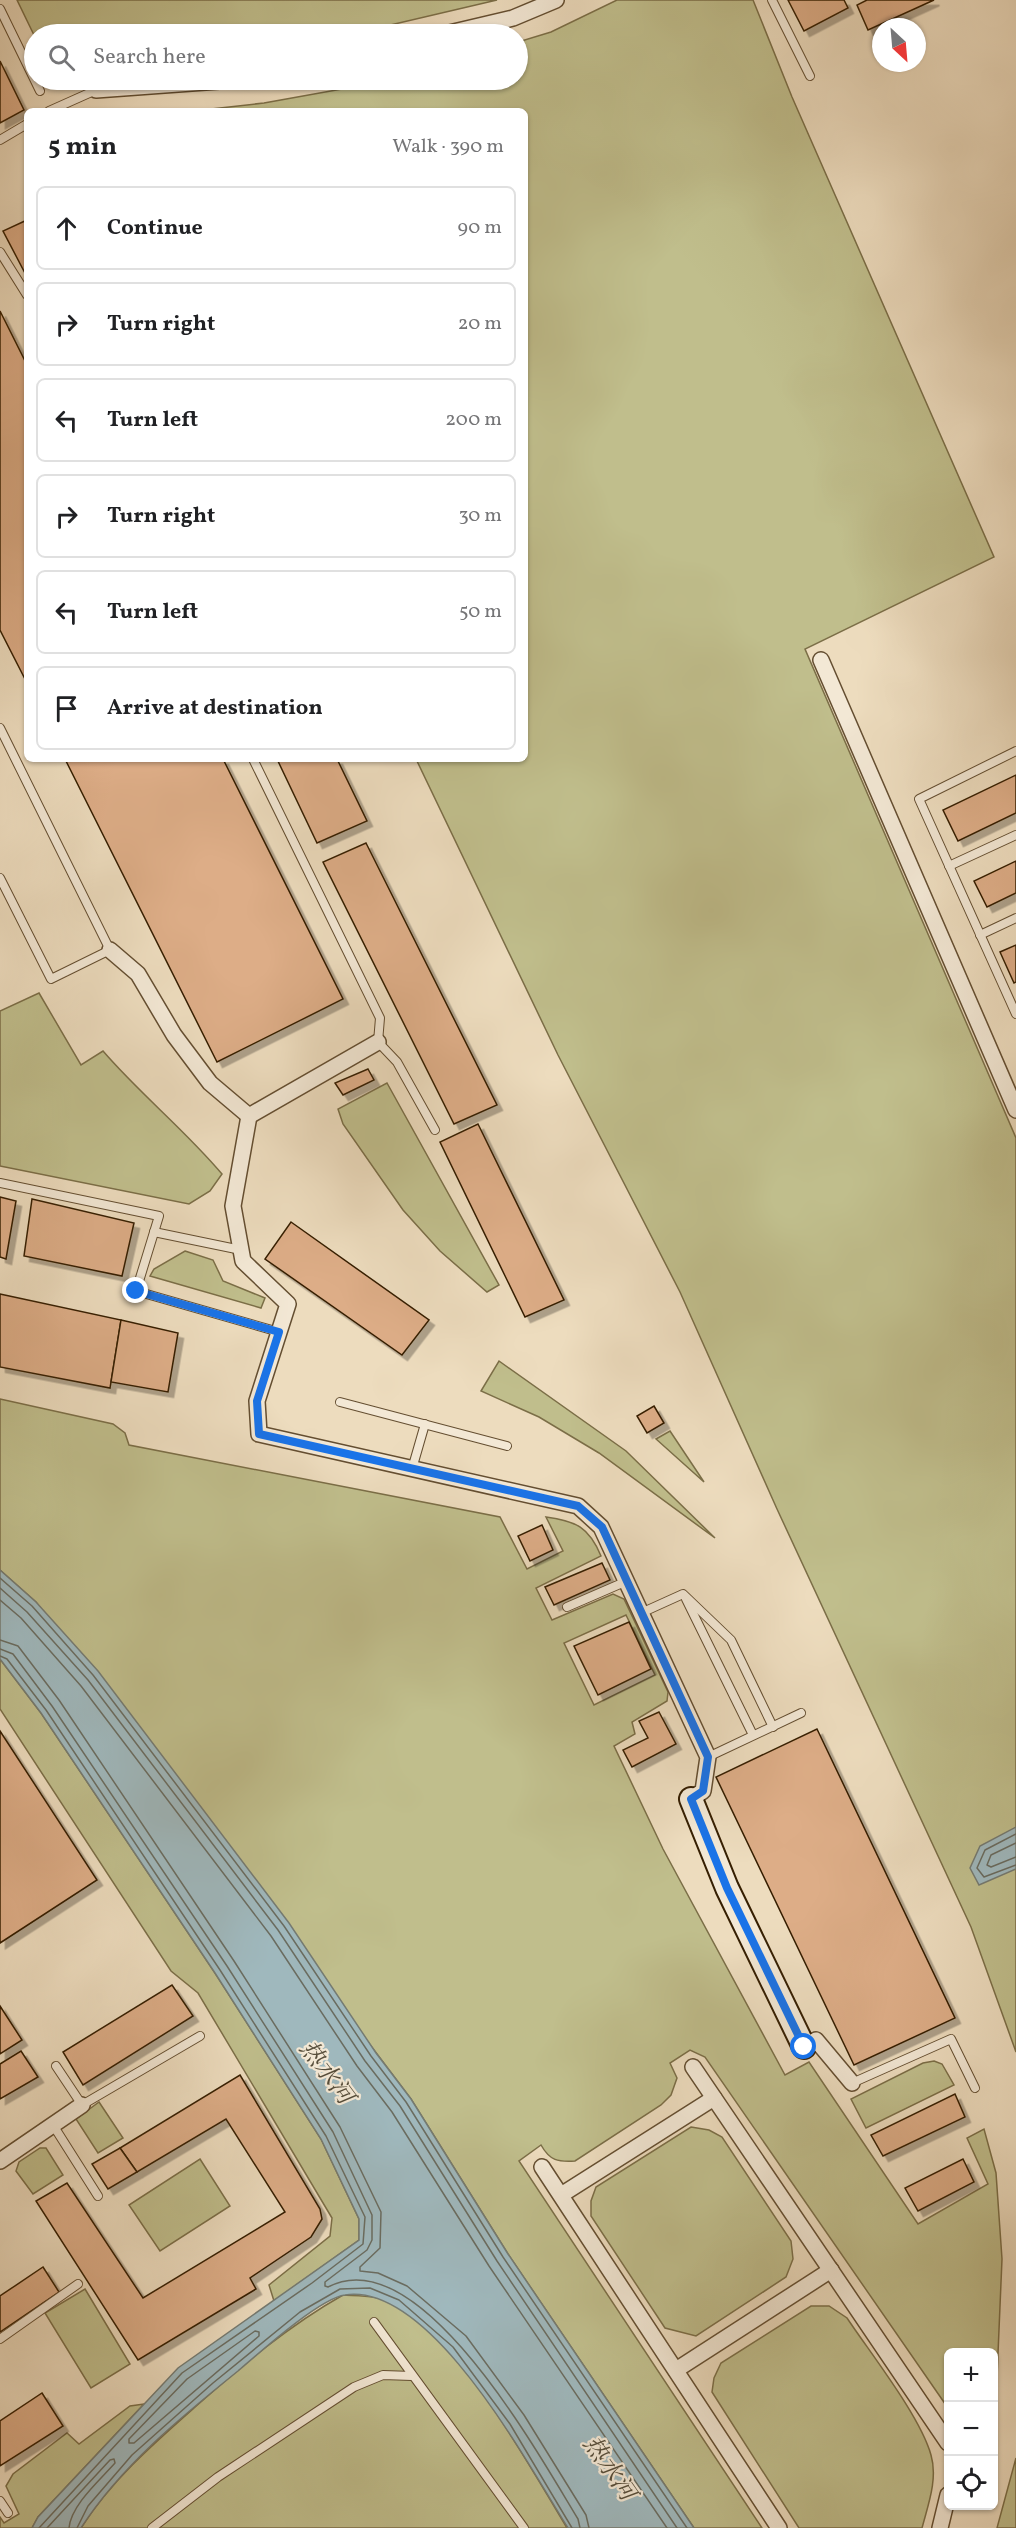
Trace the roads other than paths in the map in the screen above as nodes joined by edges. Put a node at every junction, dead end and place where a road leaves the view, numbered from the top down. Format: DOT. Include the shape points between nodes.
graph roads {
  1 [pos="556,0"];
  2 [pos="772,0"];
  3 [pos="0,9"];
  4 [pos="488,24"];
  5 [pos="24,58"];
  6 [pos="810,76"];
  7 [pos="96,90"];
  8 [pos="56,108"];
  9 [pos="24,126"];
  10 [pos="0,140"];
  11 [pos="0,254"];
  12 [pos="24,290"];
  13 [pos="821,660"];
  14 [pos="0,728"];
  15 [pos="1016,751"];
  16 [pos="254,762"];
  17 [pos="1016,835"];
  18 [pos="949,866"];
  19 [pos="0,878"];
  20 [pos="1016,918"];
  21 [pos="980,935"];
  22 [pos="110,950"];
  23 [pos="1014,1005"];
  24 [pos="1016,1014"];
  25 [pos="378,1042"];
  26 [pos="1016,1110"];
  27 [pos="249,1116"];
  28 [pos="435,1130"];
  29 [pos="0,1183"];
  30 [pos="154,1232"];
  31 [pos="241,1250"];
  32 [pos="279,1332"];
  33 [pos="340,1401"];
  34 [pos="425,1424"];
  35 [pos="507,1446"];
  36 [pos="412,1469"];
  37 [pos="627,1581"];
  38 [pos="683,1594"];
  39 [pos="567,1607"];
  40 [pos="642,1613"];
  41 [pos="801,1713"];
  42 [pos="773,1727"];
  43 [pos="753,1735"];
  44 [pos="708,1757"];
  45 [pos="691,1799"];
  46 [pos="200,2036"];
  47 [pos="804,2047"];
  48 [pos="56,2066"];
  49 [pos="693,2067"];
  50 [pos="852,2083"];
  51 [pos="975,2088"];
  52 [pos="714,2098"];
  53 [pos="82,2105"];
  54 [pos="53,2125"];
  55 [pos="0,2161"];
  56 [pos="542,2167"];
  57 [pos="561,2195"];
  58 [pos="98,2196"];
  59 [pos="831,2270"];
  60 [pos="78,2284"];
  61 [pos="374,2322"];
  62 [pos="0,2339"];
  63 [pos="676,2370"];
  64 [pos="412,2376"];
  65 [pos="944,2437"];
  66 [pos="0,2501"];
  67 [pos="944,2510"];
  68 [pos="8,2513"];
  69 [pos="152,2528"];
  70 [pos="524,2528"];
  71 [pos="779,2528"];
  72 [pos="940,2528"];
  1 -- 4 [label="street"];
  2 -- 6 [label="lane"];
  3 -- 5 [label="lane"];
  7 -- 8 [label="lane"];
  9 -- 10 [label="lane"];
  11 -- 12 [label="lane"];
  13 -- 26 [label="street"];
  14 -- 22 [label="lane"];
  15 -- 18 [label="lane" via="919,799"];
  16 -- 25 [label="lane" via="380,1018"];
  17 -- 18 [label="lane"];
  18 -- 21 [label="lane"];
  19 -- 22 [label="lane" via="51,979"];
  20 -- 21 [label="lane"];
  21 -- 23 [label="lane"];
  22 -- 27 [label="street" via="138,974 174,1035 210,1083"];
  23 -- 24 [label="lane"];
  25 -- 27 [label="street"];
  25 -- 28 [label="lane" via="397,1062"];
  27 -- 31 [label="street" via="233,1206"];
  29 -- 30 [label="lane" via="159,1216"];
  30 -- 31 [label="lane"];
  30 -- 32 [label="lane" via="136,1291"];
  31 -- 32 [label="street" via="243,1261 288,1304"];
  32 -- 36 [label="street" via="257,1401 259,1434"];
  33 -- 34 [label="lane"];
  34 -- 35 [label="lane"];
  34 -- 36 [label="lane"];
  36 -- 37 [label="street" via="578,1506 602,1527"];
  37 -- 39 [label="lane"];
  37 -- 40 [label="street"];
  38 -- 40 [label="lane"];
  38 -- 42 [label="lane" via="731,1640"];
  38 -- 43 [label="lane"];
  40 -- 44 [label="street"];
  41 -- 42 [label="lane"];
  42 -- 43 [label="lane"];
  43 -- 44 [label="lane"];
  44 -- 45 [label="street" via="703,1791"];
  45 -- 47 [label="street" via="727,1888"];
  46 -- 53 [label="lane"];
  47 -- 50 [label="street" via="816,2040"];
  48 -- 53 [label="lane"];
  49 -- 52 [label="street"];
  50 -- 51 [label="lane" via="951,2039"];
  52 -- 57 [label="street"];
  52 -- 59 [label="street"];
  53 -- 54 [label="street"];
  54 -- 55 [label="street"];
  54 -- 58 [label="lane"];
  56 -- 57 [label="street"];
  57 -- 63 [label="street"];
  59 -- 63 [label="street"];
  59 -- 65 [label="street"];
  60 -- 62 [label="lane"];
  61 -- 64 [label="lane"];
  63 -- 71 [label="street"];
  64 -- 69 [label="lane" via="383,2375 354,2387 218,2477"];
  64 -- 70 [label="lane"];
  66 -- 68 [label="lane"];
  67 -- 72 [label="street"];
}
